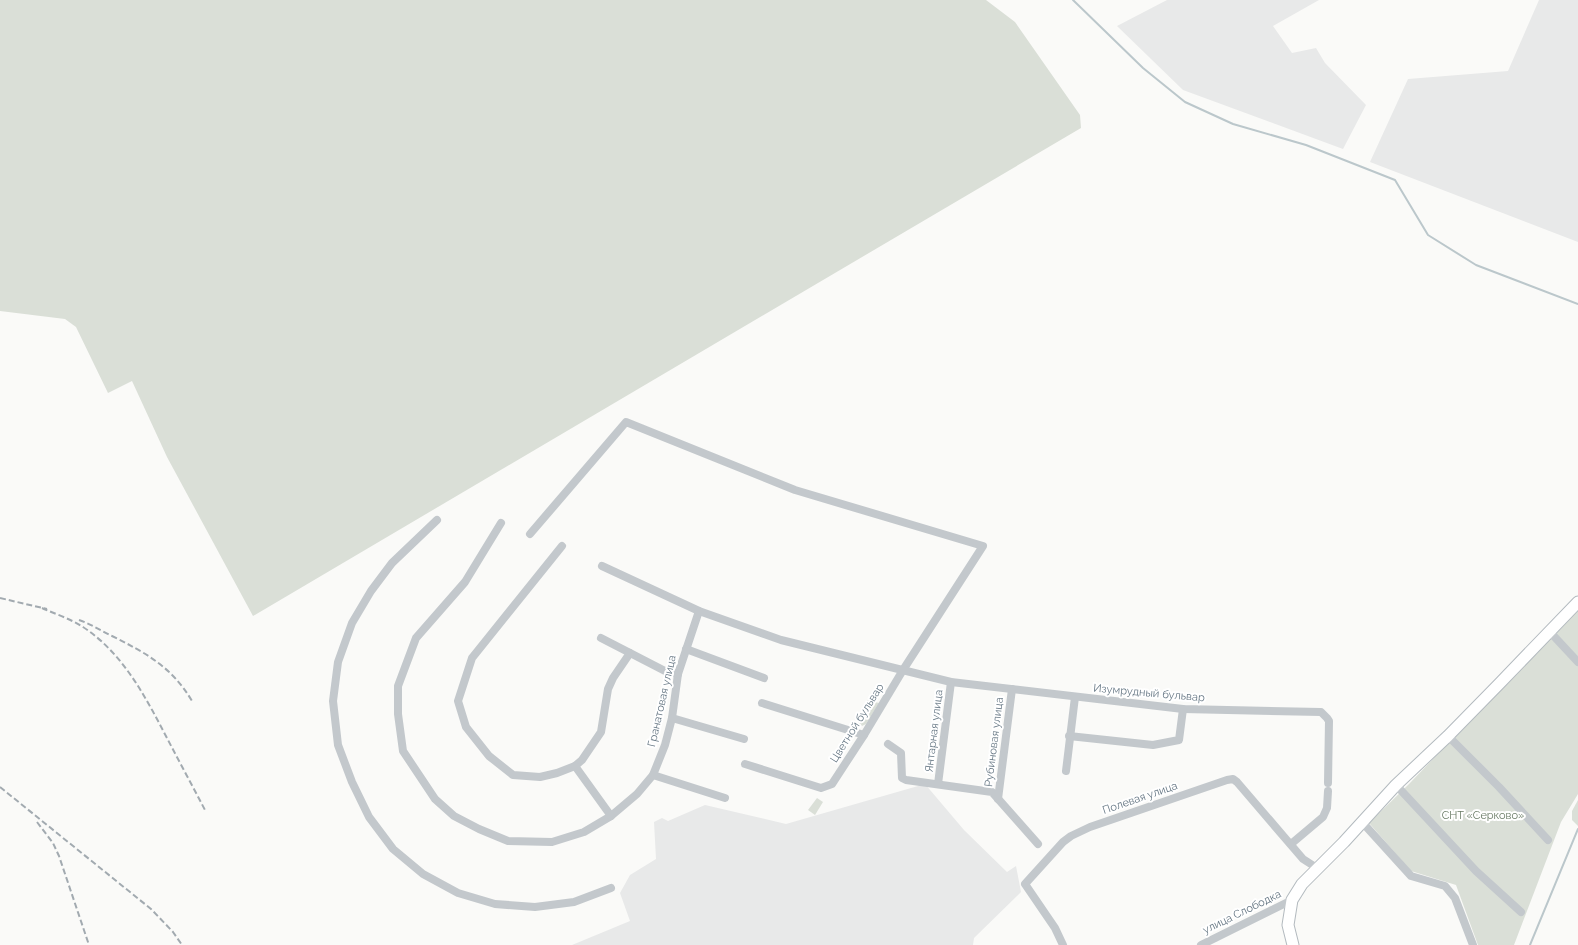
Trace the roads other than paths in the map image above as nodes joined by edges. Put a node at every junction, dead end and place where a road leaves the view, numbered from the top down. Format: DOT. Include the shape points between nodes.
graph roads {
  1 [pos="437,520"];
  2 [pos="501,524"];
  3 [pos="530,534"];
  4 [pos="562,546"];
  5 [pos="602,566"];
  6 [pos="1578,602"];
  7 [pos="699,611"];
  8 [pos="1550,632"];
  9 [pos="601,638"];
  10 [pos="686,649"];
  11 [pos="630,653"];
  12 [pos="1578,662"];
  13 [pos="903,670"];
  14 [pos="678,674"];
  15 [pos="764,678"];
  16 [pos="951,682"];
  17 [pos="1012,689"];
  18 [pos="1075,697"];
  19 [pos="762,703"];
  20 [pos="1182,709"];
  21 [pos="672,718"];
  22 [pos="864,735"];
  23 [pos="1069,736"];
  24 [pos="1448,736"];
  25 [pos="744,739"];
  26 [pos="888,744"];
  27 [pos="745,764"];
  28 [pos="575,766"];
  29 [pos="1066,771"];
  30 [pos="653,775"];
  31 [pos="938,784"];
  32 [pos="1396,785"];
  33 [pos="725,798"];
  34 [pos="998,799"];
  35 [pos="611,816"];
  36 [pos="1362,822"];
  37 [pos="1548,840"];
  38 [pos="1038,844"];
  39 [pos="1291,844"];
  40 [pos="1317,868"];
  41 [pos="611,888"];
  42 [pos="1292,900"];
  43 [pos="1521,912"];
  44 [pos="1063,945"];
  45 [pos="1201,945"];
  46 [pos="1293,945"];
  47 [pos="1473,945"];
  1 -- 41 [label="street" via="392,564 371,591 352,623 338,662 333,701 338,745 369,817 393,849 423,874 458,893 496,904 535,907 574,902"];
  2 -- 35 [label="street, Гранатовая улица" via="465,582 416,638 398,686 398,714 403,752 444,808 479,829 508,841 552,842 584,832"];
  3 -- 13 [label="street, Цветной бульвар" via="626,422 795,490 983,546"];
  4 -- 28 [label="street" via="472,658 458,701 466,727 489,756 513,775 540,777"];
  5 -- 7 [label="street, Изумрудный бульвар"];
  6 -- 8 [label="main road"];
  7 -- 10 [label="street, Гранатовая улица"];
  7 -- 13 [label="street, Изумрудный бульвар" via="781,640"];
  8 -- 12 [label="street"];
  8 -- 24 [label="main road"];
  9 -- 11 [label="street"];
  10 -- 14 [label="street, Гранатовая улица"];
  10 -- 15 [label="street"];
  11 -- 14 [label="street" via="665,671"];
  11 -- 28 [label="street" via="608,688 601,732"];
  13 -- 16 [label="street, Изумрудный бульвар"];
  13 -- 22 [label="street, Цветной бульвар"];
  14 -- 21 [label="street, Гранатовая улица"];
  16 -- 17 [label="street, Изумрудный бульвар"];
  16 -- 31 [label="street, Янтарная улица"];
  17 -- 18 [label="street, Изумрудный бульвар"];
  17 -- 34 [label="street, Рубиновая улица"];
  18 -- 20 [label="street, Изумрудный бульвар"];
  18 -- 23 [label="street"];
  19 -- 22 [label="street"];
  20 -- 23 [label="street" via="1179,740 1154,745"];
  20 -- 39 [label="street, Изумрудный бульвар" via="1321,712 1328,718 1327,808 1323,817"];
  21 -- 25 [label="street"];
  21 -- 30 [label="street, Гранатовая улица"];
  22 -- 27 [label="street, Цветной бульвар" via="832,784 821,788"];
  23 -- 29 [label="street"];
  24 -- 32 [label="main road"];
  24 -- 37 [label="street"];
  26 -- 31 [label="street, Рубиновая улица" via="901,753 902,778"];
  28 -- 35 [label="street"];
  30 -- 33 [label="street"];
  30 -- 35 [label="street, Гранатовая улица" via="637,794"];
  31 -- 34 [label="street, Рубиновая улица" via="992,792"];
  32 -- 36 [label="main road"];
  32 -- 43 [label="street" via="1476,871"];
  34 -- 38 [label="street, Рубиновая улица"];
  36 -- 40 [label="main road"];
  36 -- 47 [label="street" via="1411,876 1445,886 1455,898"];
  39 -- 40 [label="street, Полевая улица" via="1303,859"];
  39 -- 44 [label="street, Полевая улица" via="1233,779 1090,827 1063,842 1024,884 1055,928"];
  40 -- 42 [label="main road"];
  42 -- 45 [label="street, улица Слободка"];
  42 -- 46 [label="main road" via="1288,925"];
}
